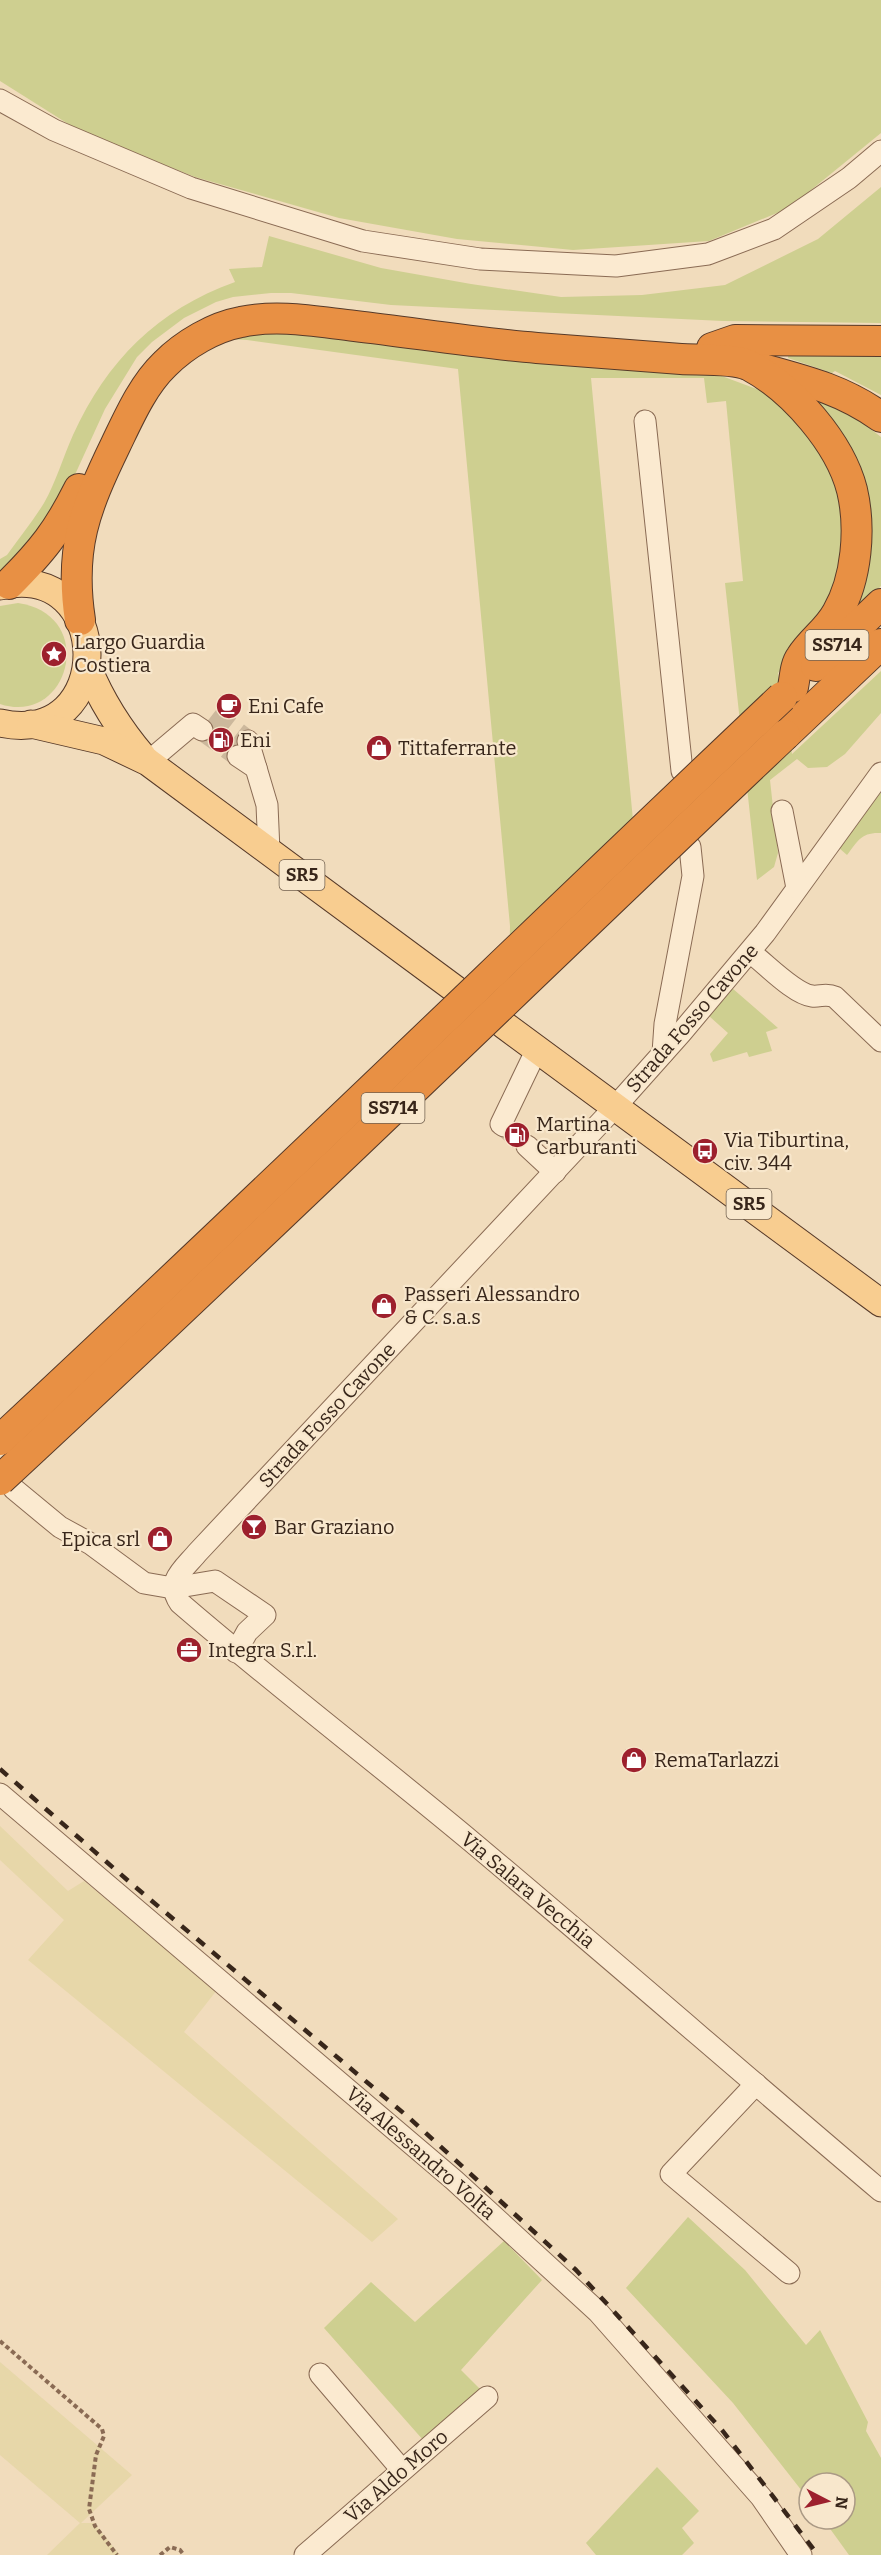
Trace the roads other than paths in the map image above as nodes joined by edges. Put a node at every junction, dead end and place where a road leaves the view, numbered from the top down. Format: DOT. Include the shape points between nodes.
graph roads {
  1 [pos="0,100"];
  2 [pos="881,152"];
  3 [pos="881,341"];
  4 [pos="712,348"];
  5 [pos="748,364"];
  6 [pos="881,417"];
  7 [pos="645,421"];
  8 [pos="4,585"];
  9 [pos="881,604"];
  10 [pos="80,620"];
  11 [pos="881,644"];
  12 [pos="88,668"];
  13 [pos="788,692"];
  14 [pos="0,723"];
  15 [pos="203,723"];
  16 [pos="32,724"];
  17 [pos="243,748"];
  18 [pos="148,762"];
  19 [pos="682,771"];
  20 [pos="881,772"];
  21 [pos="782,811"];
  22 [pos="690,847"];
  23 [pos="269,851"];
  24 [pos="796,888"];
  25 [pos="750,952"];
  26 [pos="455,989"];
  27 [pos="504,1025"];
  28 [pos="881,1041"];
  29 [pos="537,1049"];
  30 [pos="663,1053"];
  31 [pos="615,1107"];
  32 [pos="504,1126"];
  33 [pos="527,1146"];
  34 [pos="555,1172"];
  35 [pos="881,1303"];
  36 [pos="0,1440"];
  37 [pos="7,1484"];
  38 [pos="173,1590"];
  39 [pos="236,1652"];
  40 [pos="0,1794"];
  41 [pos="756,2084"];
  42 [pos="881,2191"];
  43 [pos="789,2273"];
  44 [pos="320,2374"];
  45 [pos="487,2397"];
  46 [pos="402,2470"];
  47 [pos="305,2555"];
  48 [pos="801,2555"];
  1 -- 2 [label="street" via="54,130 191,188 363,241 480,259 616,266 708,254 774,229"];
  3 -- 4 [label="highway" via="735,339"];
  4 -- 5 [label="highway"];
  4 -- 8 [label="highway" via="523,334 299,303 255,303 219,311 173,336 144,363 113,413 58,530 35,559"];
  5 -- 6 [label="highway" via="828,387"];
  5 -- 10 [label="highway" via="516,346 297,319 261,319 228,325 201,337 164,365 127,421 82,524 77,545 75,588"];
  5 -- 13 [label="highway" via="784,391 832,444 852,489 855,512 856,536 847,593 836,615 799,659"];
  7 -- 19 [label="street"];
  8 -- 10 [label="main road, SR5" via="30,584 50,591 67,603"];
  9 -- 13 [label="highway, SS714"];
  10 -- 12 [label="main road, SR5" via="86,635"];
  11 -- 37 [label="highway, SS714, bridge" via="458,1046"];
  12 -- 16 [label="main road, SR5" via="68,705"];
  12 -- 18 [label="main road, SR5" via="110,712"];
  13 -- 36 [label="highway, SS714, bridge"];
  14 -- 16 [label="main road, SR5"];
  15 -- 18 [label="street"];
  16 -- 18 [label="main road, SR5" via="104,741"];
  17 -- 23 [label="street" via="255,768 267,805"];
  18 -- 23 [label="main road, SR5"];
  20 -- 24 [label="street, Strada Fosso Cavone"];
  21 -- 24 [label="street"];
  22 -- 30 [label="street" via="693,876"];
  23 -- 26 [label="main road, SR5"];
  24 -- 25 [label="street, Strada Fosso Cavone"];
  25 -- 28 [label="street" via="799,991 835,997"];
  25 -- 30 [label="street, Strada Fosso Cavone"];
  27 -- 29 [label="main road, SR5"];
  29 -- 31 [label="main road, SR5"];
  29 -- 32 [label="street" via="501,1124"];
  30 -- 31 [label="street, Strada Fosso Cavone"];
  31 -- 34 [label="street, Strada Fosso Cavone"];
  31 -- 35 [label="main road, SR5"];
  33 -- 34 [label="street"];
  34 -- 38 [label="street, Strada Fosso Cavone" via="198,1552 177,1577"];
  37 -- 38 [label="street" via="60,1527 91,1544 133,1577"];
  38 -- 39 [label="street, Via Salara Vecchia" via="180,1603"];
  38 -- 39 [label="street" via="216,1581 265,1615 247,1632"];
  39 -- 41 [label="street, Via Salara Vecchia" via="471,1841"];
  40 -- 48 [label="street, Via Alessandro Volta" via="454,2180 598,2312 761,2497"];
  41 -- 42 [label="street, Via Salara Vecchia"];
  41 -- 43 [label="street" via="671,2174"];
  44 -- 46 [label="street"];
  45 -- 46 [label="street, Via Aldo Moro"];
  46 -- 47 [label="street, Via Aldo Moro"];
}
